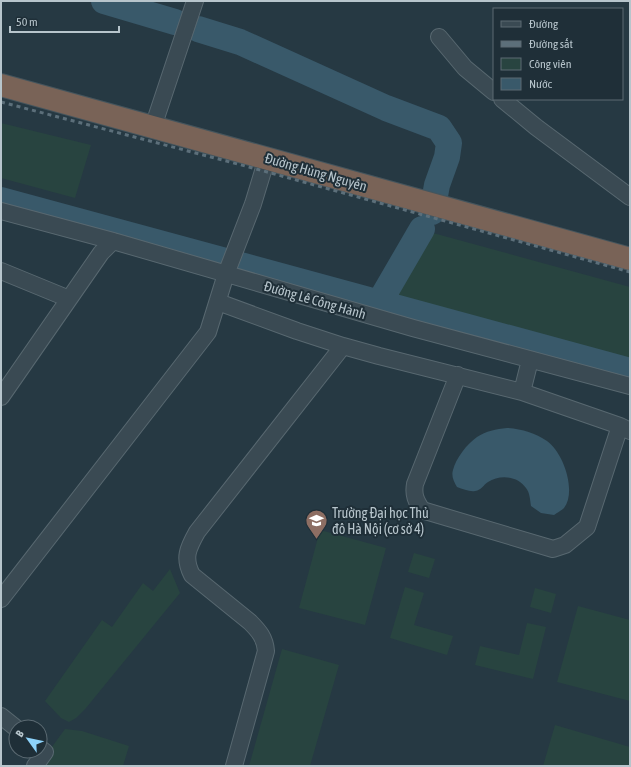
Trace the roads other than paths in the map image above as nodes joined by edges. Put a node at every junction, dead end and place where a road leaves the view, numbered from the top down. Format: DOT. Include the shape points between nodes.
graph roads {
  1 [pos="195,1"];
  2 [pos="439,37"];
  3 [pos="1,85"];
  4 [pos="493,91"];
  5 [pos="503,100"];
  6 [pos="152,126"];
  7 [pos="267,158"];
  8 [pos="630,197"];
  9 [pos="1,211"];
  10 [pos="113,241"];
  11 [pos="630,259"];
  12 [pos="227,270"];
  13 [pos="1,271"];
  14 [pos="62,296"];
  15 [pos="218,302"];
  16 [pos="343,346"];
  17 [pos="530,360"];
  18 [pos="458,375"];
  19 [pos="630,386"];
  20 [pos="522,392"];
  21 [pos="1,397"];
  22 [pos="625,428"];
  23 [pos="1,599"];
  24 [pos="234,766"];
  1 -- 6 [label="street"];
  2 -- 4 [label="street" via="466,68"];
  3 -- 6 [label="highway, Đường Hùng Nguyên"];
  5 -- 8 [label="street"];
  6 -- 7 [label="highway, Đường Hùng Nguyên"];
  7 -- 11 [label="highway, Đường Hùng Nguyên"];
  7 -- 12 [label="street" via="253,204"];
  9 -- 10 [label="street, Đường Lê Công Hành"];
  10 -- 12 [label="street, Đường Lê Công Hành"];
  10 -- 21 [label="street"];
  12 -- 15 [label="street"];
  12 -- 17 [label="street, Đường Lê Công Hành" via="363,314"];
  13 -- 14 [label="street"];
  15 -- 16 [label="street"];
  15 -- 23 [label="street" via="206,335"];
  16 -- 18 [label="street"];
  16 -- 24 [label="street" via="197,532 189,546 188,566 192,575 250,622 266,644"];
  17 -- 19 [label="street, Đường Lê Công Hành"];
  17 -- 20 [label="street"];
  18 -- 20 [label="street"];
  18 -- 22 [label="street" via="415,484 416,502 422,510 553,549 565,545 587,527"];
  20 -- 22 [label="street"];
}
